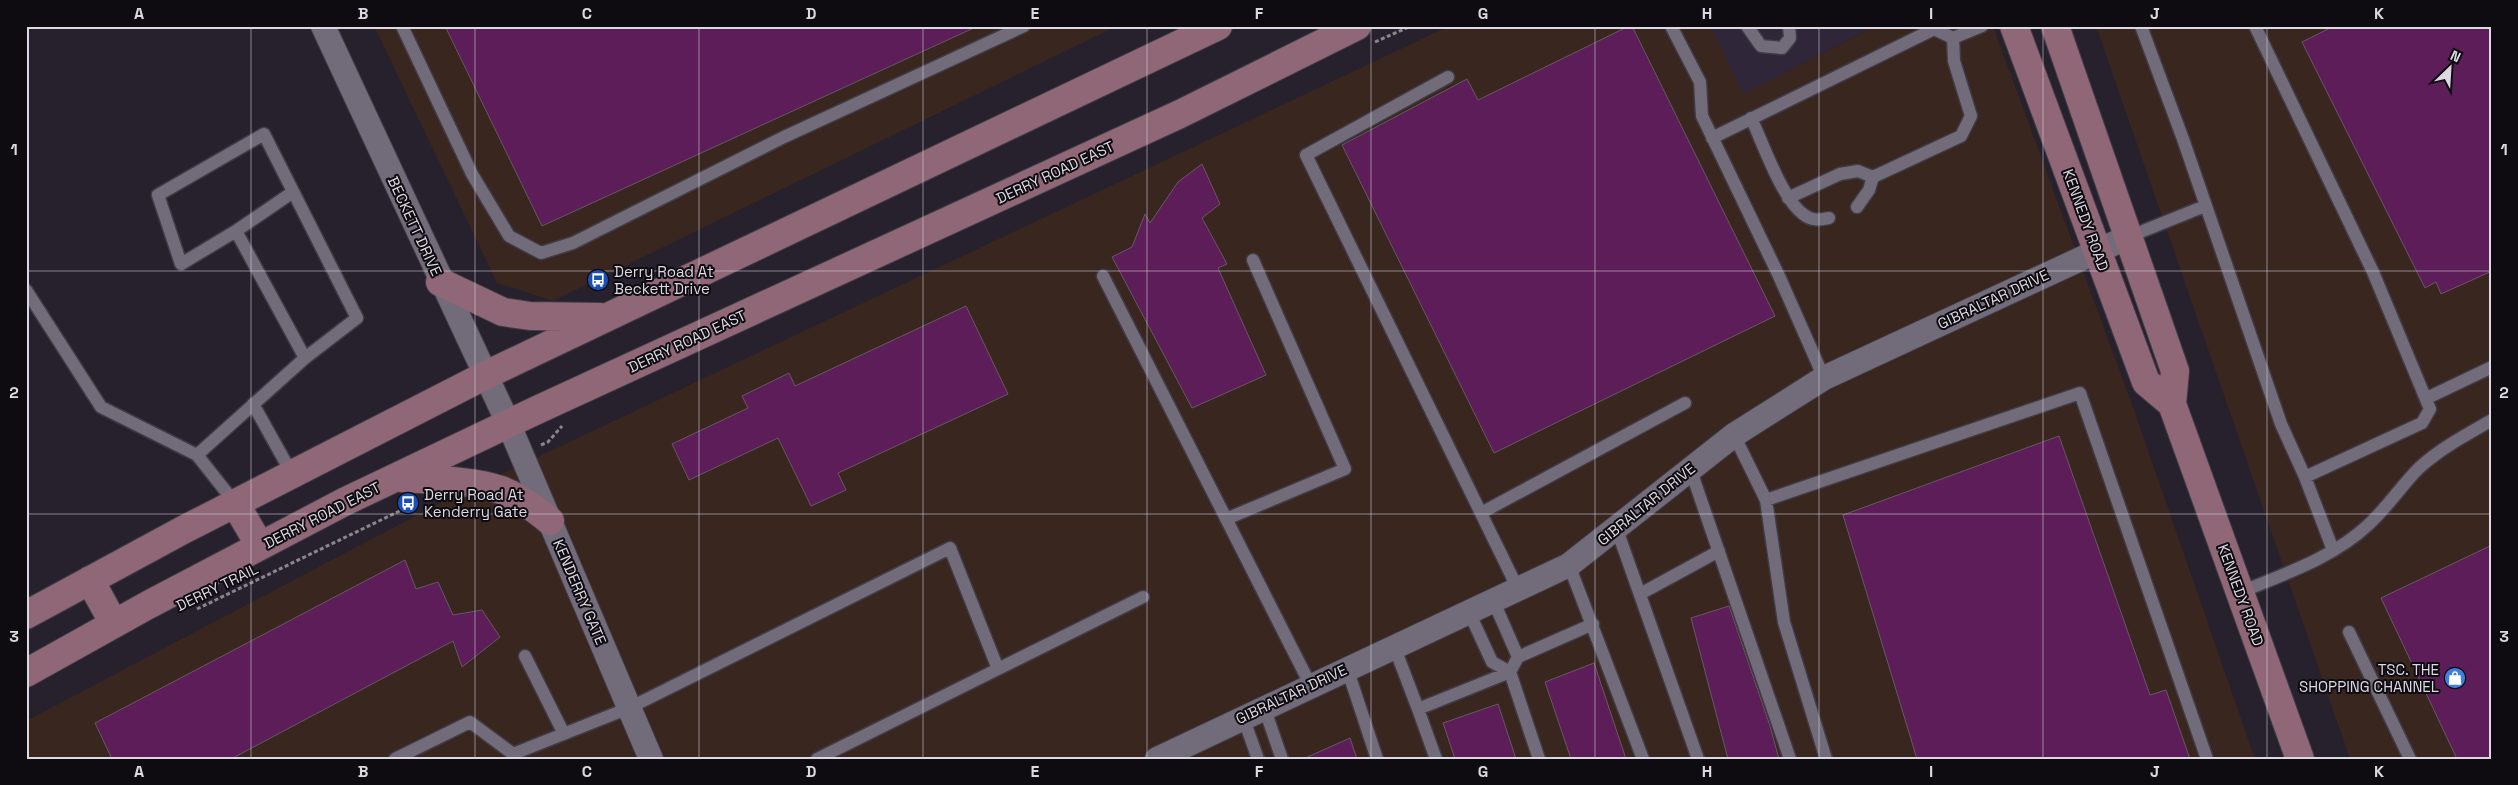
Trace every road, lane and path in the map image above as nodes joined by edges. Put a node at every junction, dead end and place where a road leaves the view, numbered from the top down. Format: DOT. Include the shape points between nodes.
graph roads {
  1 [pos="402,26"];
  2 [pos="1024,26"];
  3 [pos="1218,26"];
  4 [pos="1356,26"];
  5 [pos="1671,26"];
  6 [pos="1789,26"];
  7 [pos="1982,26"];
  8 [pos="2014,26"];
  9 [pos="2055,26"];
  10 [pos="2140,26"];
  11 [pos="2255,26"];
  12 [pos="329,28"];
  13 [pos="1751,29"];
  14 [pos="1953,38"];
  15 [pos="1448,77"];
  16 [pos="1751,118"];
  17 [pos="1712,138"];
  18 [pos="1873,177"];
  19 [pos="293,192"];
  20 [pos="1788,198"];
  21 [pos="2205,206"];
  22 [pos="1857,207"];
  23 [pos="1829,218"];
  24 [pos="236,231"];
  25 [pos="2128,237"];
  26 [pos="2098,250"];
  27 [pos="1253,260"];
  28 [pos="1103,276"];
  29 [pos="440,282"];
  30 [pos="26,290"];
  31 [pos="607,317"];
  32 [pos="304,358"];
  33 [pos="2492,367"];
  34 [pos="486,375"];
  35 [pos="1824,378"];
  36 [pos="2427,398"];
  37 [pos="1685,402"];
  38 [pos="253,404"];
  39 [pos="2172,404"];
  40 [pos="2492,420"];
  41 [pos="509,425"];
  42 [pos="1734,435"];
  43 [pos="197,455"];
  44 [pos="1690,468"];
  45 [pos="292,474"];
  46 [pos="2305,477"];
  47 [pos="397,478"];
  48 [pos="422,500"];
  49 [pos="1766,500"];
  50 [pos="235,503"];
  51 [pos="1481,513"];
  52 [pos="1226,518"];
  53 [pos="550,521"];
  54 [pos="1616,527"];
  55 [pos="260,546"];
  56 [pos="1719,550"];
  57 [pos="2334,550"];
  58 [pos="1569,565"];
  59 [pos="90,580"];
  60 [pos="1518,589"];
  61 [pos="2240,592"];
  62 [pos="1640,594"];
  63 [pos="1143,597"];
  64 [pos="1493,600"];
  65 [pos="1469,612"];
  66 [pos="189,613"];
  67 [pos="26,615"];
  68 [pos="114,624"];
  69 [pos="1593,624"];
  70 [pos="2349,632"];
  71 [pos="1394,646"];
  72 [pos="525,656"];
  73 [pos="1518,656"];
  74 [pos="1347,668"];
  75 [pos="998,669"];
  76 [pos="1510,672"];
  77 [pos="26,673"];
  78 [pos="1311,686"];
  79 [pos="629,708"];
  80 [pos="1418,709"];
  81 [pos="1253,712"];
  82 [pos="564,734"];
  83 [pos="395,759"];
  84 [pos="651,759"];
  85 [pos="816,759"];
  86 [pos="1157,759"];
  87 [pos="1258,759"];
  88 [pos="1282,759"];
  89 [pos="1377,759"];
  90 [pos="1436,759"];
  91 [pos="1539,759"];
  92 [pos="1643,759"];
  93 [pos="1698,759"];
  94 [pos="1790,759"];
  95 [pos="1826,759"];
  96 [pos="2208,759"];
  97 [pos="2300,759"];
  98 [pos="2410,759"];
  1 -- 2 [label="lane" via="472,174 509,236 541,253 572,243 784,137"];
  3 -- 31 [label="main road"];
  4 -- 41 [label="main road, DERRY ROAD EAST" via="1180,114"];
  5 -- 17 [label="lane" via="1700,82 1702,116"];
  6 -- 13 [label="lane" via="1790,38 1782,48 1761,46"];
  7 -- 14 [label="lane"];
  8 -- 26 [label="main road, KENNEDY ROAD"];
  9 -- 25 [label="main road, KENNEDY ROAD"];
  10 -- 21 [label="lane"];
  11 -- 36 [label="lane" via="2350,223"];
  12 -- 29 [label="street, BECKETT DRIVE"];
  14 -- 16 [label="lane" via="1934,29"];
  14 -- 18 [label="lane" via="1954,61 1971,116 1961,136"];
  15 -- 51 [label="lane" via="1306,155"];
  16 -- 17 [label="lane"];
  16 -- 20 [label="lane"];
  17 -- 35 [label="lane"];
  18 -- 20 [label="lane" via="1858,171 1840,174"];
  18 -- 22 [label="lane" via="1869,190"];
  19 -- 24 [label="lane"];
  19 -- 24 [label="lane" via="264,134 158,195 181,264"];
  19 -- 32 [label="lane" via="357,318"];
  20 -- 23 [label="lane" via="1803,215 1817,220"];
  21 -- 25 [label="lane"];
  21 -- 46 [label="lane" via="2281,424"];
  24 -- 32 [label="lane"];
  25 -- 26 [label="street, GIBRALTAR DRIVE"];
  25 -- 39 [label="main road, KENNEDY ROAD" via="2175,371"];
  26 -- 35 [label="street, GIBRALTAR DRIVE"];
  26 -- 39 [label="main road, KENNEDY ROAD" via="2146,382"];
  27 -- 52 [label="lane" via="1345,469"];
  28 -- 52 [label="lane"];
  29 -- 31 [label="main road" via="503,312 530,316"];
  29 -- 34 [label="street, BECKETT DRIVE"];
  30 -- 43 [label="lane" via="101,407"];
  31 -- 34 [label="main road"];
  32 -- 38 [label="lane"];
  33 -- 36 [label="lane"];
  34 -- 41 [label="street, BECKETT DRIVE"];
  34 -- 45 [label="main road"];
  35 -- 42 [label="street, GIBRALTAR DRIVE"];
  36 -- 46 [label="lane" via="2430,408 2422,423"];
  37 -- 51 [label="lane"];
  38 -- 43 [label="lane"];
  38 -- 45 [label="lane"];
  39 -- 61 [label="main road, KENNEDY ROAD"];
  40 -- 57 [label="lane" via="2446,446 2419,469 2368,525"];
  41 -- 47 [label="main road, DERRY ROAD EAST"];
  41 -- 53 [label="street, KENDERRY GATE"];
  42 -- 44 [label="street, GIBRALTAR DRIVE"];
  42 -- 49 [label="lane"];
  43 -- 50 [label="lane"];
  44 -- 54 [label="street, GIBRALTAR DRIVE"];
  44 -- 56 [label="lane"];
  45 -- 50 [label="main road"];
  46 -- 57 [label="lane"];
  47 -- 53 [label="main road" via="440,480 501,490 525,502"];
  47 -- 55 [label="main road, DERRY ROAD EAST"];
  48 -- 66 [label="path, DERRY TRAIL"];
  49 -- 95 [label="lane" via="1784,622"];
  49 -- 96 [label="lane" via="2080,394"];
  50 -- 55 [label="main road"];
  50 -- 59 [label="main road"];
  51 -- 60 [label="lane"];
  52 -- 78 [label="lane"];
  53 -- 79 [label="street, KENDERRY GATE"];
  54 -- 58 [label="street, GIBRALTAR DRIVE"];
  54 -- 62 [label="lane"];
  55 -- 68 [label="main road, DERRY ROAD EAST"];
  56 -- 62 [label="lane"];
  56 -- 94 [label="lane"];
  57 -- 61 [label="lane"];
  58 -- 60 [label="street, GIBRALTAR DRIVE"];
  58 -- 69 [label="lane"];
  59 -- 67 [label="main road"];
  59 -- 68 [label="main road"];
  60 -- 64 [label="street, GIBRALTAR DRIVE"];
  61 -- 97 [label="main road, KENNEDY ROAD"];
  62 -- 93 [label="lane"];
  63 -- 75 [label="lane"];
  64 -- 65 [label="street, GIBRALTAR DRIVE"];
  64 -- 73 [label="lane"];
  65 -- 71 [label="street, GIBRALTAR DRIVE"];
  65 -- 76 [label="lane" via="1492,662"];
  68 -- 77 [label="main road, DERRY ROAD EAST"];
  69 -- 73 [label="lane"];
  69 -- 92 [label="lane"];
  70 -- 98 [label="lane"];
  71 -- 74 [label="street, GIBRALTAR DRIVE"];
  71 -- 80 [label="lane"];
  72 -- 82 [label="lane"];
  73 -- 76 [label="lane"];
  74 -- 78 [label="street, GIBRALTAR DRIVE"];
  74 -- 89 [label="lane"];
  75 -- 79 [label="lane" via="950,548"];
  75 -- 85 [label="lane"];
  76 -- 80 [label="lane"];
  76 -- 91 [label="lane"];
  78 -- 81 [label="street, GIBRALTAR DRIVE"];
  79 -- 82 [label="lane"];
  79 -- 84 [label="street, KENDERRY GATE"];
  80 -- 90 [label="lane"];
  81 -- 86 [label="street, GIBRALTAR DRIVE"];
  81 -- 87 [label="lane"];
  81 -- 88 [label="lane"];
  82 -- 83 [label="lane" via="513,754 470,722"];
}
